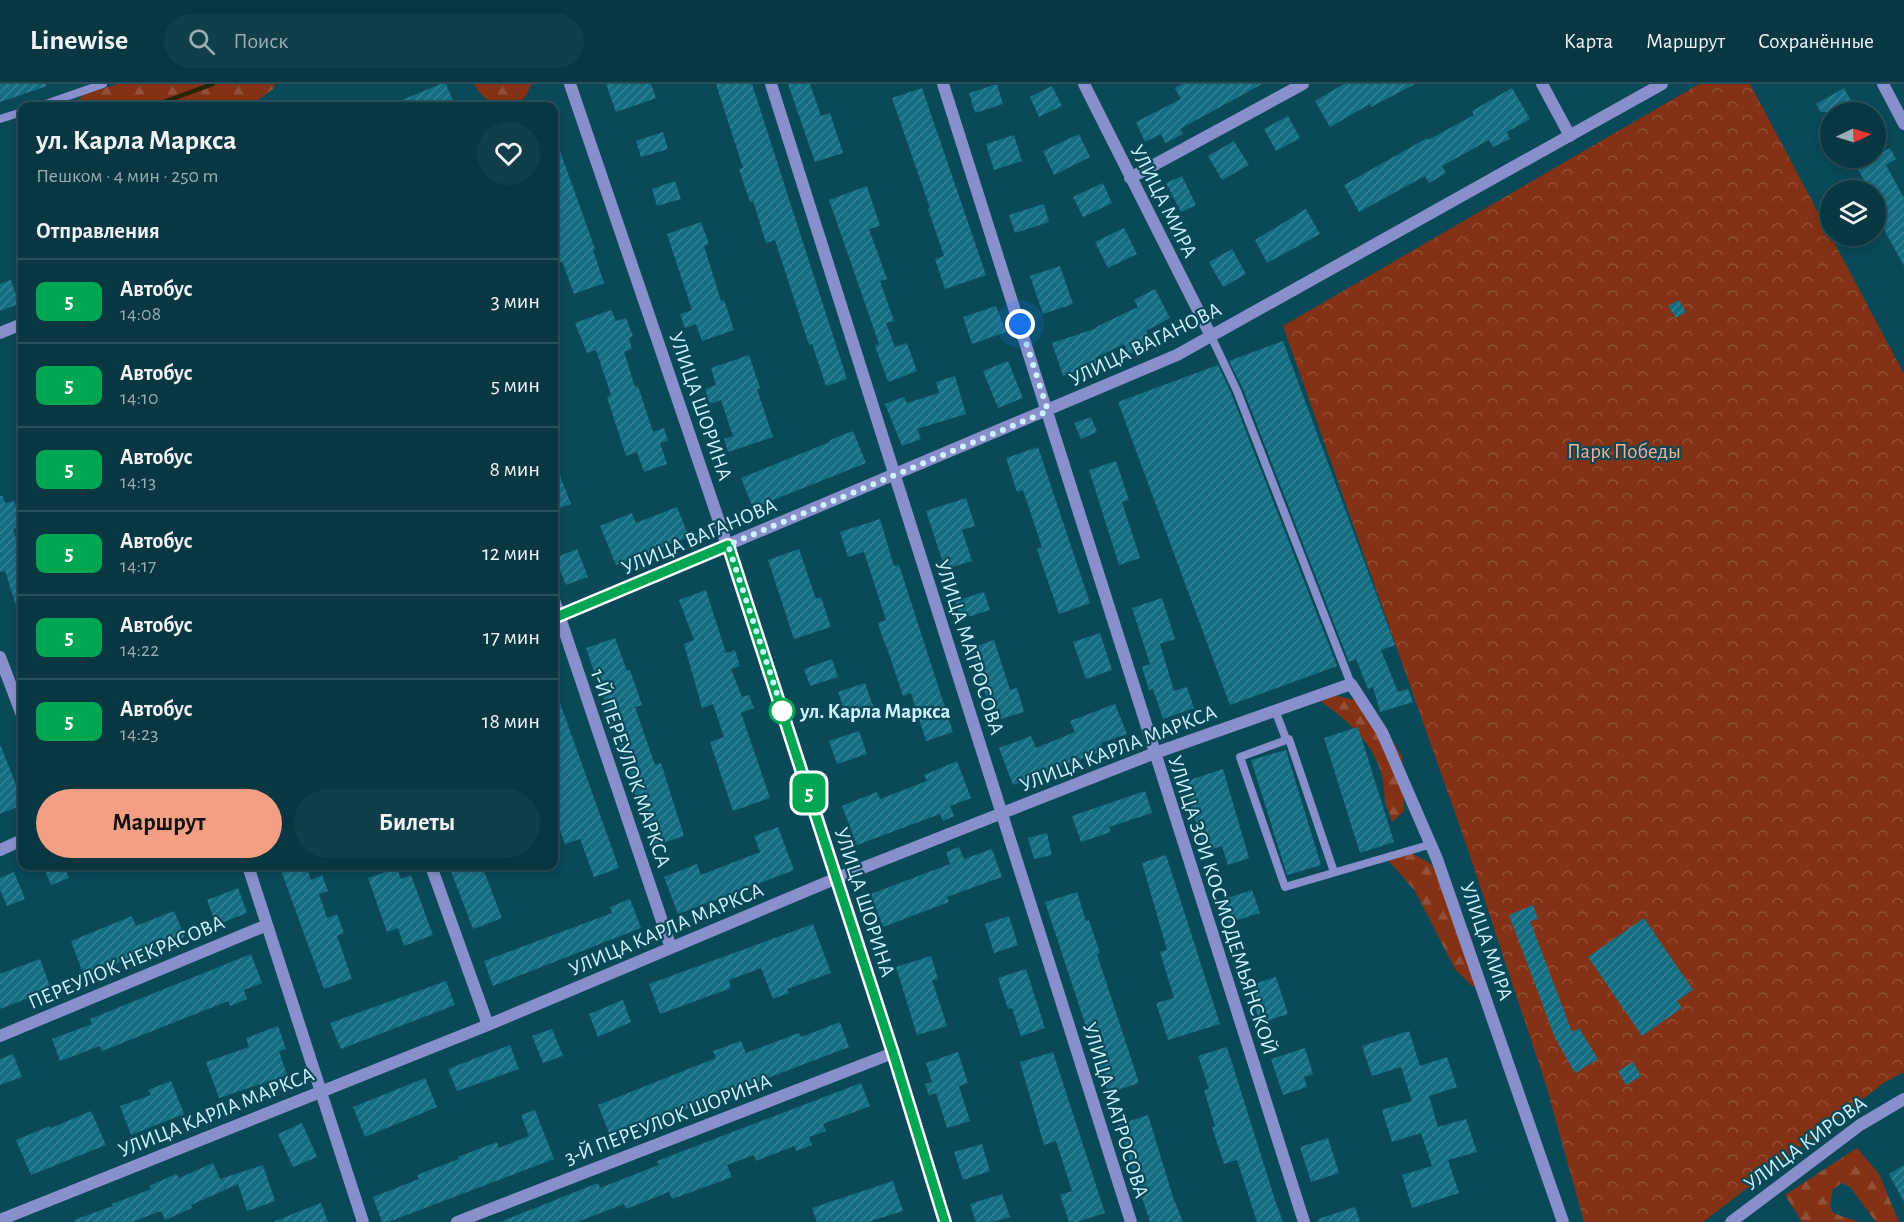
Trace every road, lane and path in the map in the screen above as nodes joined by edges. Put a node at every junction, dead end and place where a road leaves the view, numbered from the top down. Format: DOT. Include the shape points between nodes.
graph roads {
  1 [pos="103,84"];
  2 [pos="570,84"];
  3 [pos="771,84"];
  4 [pos="943,84"];
  5 [pos="1084,84"];
  6 [pos="1303,84"];
  7 [pos="1542,84"];
  8 [pos="1662,84"];
  9 [pos="1883,84"];
  10 [pos="56,102"];
  11 [pos="18,113"];
  12 [pos="0,119"];
  13 [pos="1904,124"];
  14 [pos="1569,136"];
  15 [pos="1130,178"];
  16 [pos="18,326"];
  17 [pos="0,333"];
  18 [pos="1211,336"];
  19 [pos="1048,411"];
  20 [pos="895,475"];
  21 [pos="728,545"];
  22 [pos="558,616"];
  23 [pos="558,623"];
  24 [pos="0,657"];
  25 [pos="1351,684"];
  26 [pos="18,704"];
  27 [pos="1275,710"];
  28 [pos="1286,739"];
  29 [pos="1155,753"];
  30 [pos="1003,813"];
  31 [pos="18,842"];
  32 [pos="1431,844"];
  33 [pos="0,850"];
  34 [pos="249,870"];
  35 [pos="432,870"];
  36 [pos="1334,872"];
  37 [pos="837,878"];
  38 [pos="267,925"];
  39 [pos="671,948"];
  40 [pos="488,1025"];
  41 [pos="0,1036"];
  42 [pos="893,1053"];
  43 [pos="322,1091"];
  44 [pos="1904,1099"];
  45 [pos="0,1220"];
  46 [pos="941,1221"];
  47 [pos="363,1222"];
  48 [pos="457,1222"];
  49 [pos="1131,1222"];
  50 [pos="1304,1222"];
  51 [pos="1563,1222"];
  52 [pos="1731,1222"];
  1 -- 10 [label="lane"];
  2 -- 21 [label="street, УЛИЦА ШОРИНА"];
  3 -- 20 [label="street, УЛИЦА МАТРОСОВА"];
  4 -- 19 [label="street, УЛИЦА ЗОИ КОСМОДЕМЬЯНСКОЙ"];
  5 -- 15 [label="street, УЛИЦА МИРА"];
  6 -- 15 [label="street"];
  7 -- 14 [label="street"];
  8 -- 14 [label="street, УЛИЦА ВАГАНОВА"];
  9 -- 13 [label="street"];
  11 -- 12 [label="lane"];
  14 -- 18 [label="street, УЛИЦА ВАГАНОВА"];
  15 -- 18 [label="street, УЛИЦА МИРА"];
  16 -- 17 [label="street"];
  18 -- 19 [label="street, УЛИЦА ВАГАНОВА" via="1177,355"];
  18 -- 25 [label="lane" via="1237,391"];
  19 -- 20 [label="street, УЛИЦА ВАГАНОВА"];
  19 -- 29 [label="street, УЛИЦА ЗОИ КОСМОДЕМЬЯНСКОЙ"];
  20 -- 21 [label="street, УЛИЦА ВАГАНОВА"];
  20 -- 30 [label="street, УЛИЦА МАТРОСОВА"];
  21 -- 22 [label="street, УЛИЦА ВАГАНОВА"];
  21 -- 37 [label="street, УЛИЦА ШОРИНА"];
  23 -- 39 [label="street, 1-Й ПЕРЕУЛОК МАРКСА"];
  24 -- 26 [label="street"];
  25 -- 27 [label="street, УЛИЦА КАРЛА МАРКСА"];
  25 -- 32 [label="street, УЛИЦА МИРА" via="1382,732"];
  27 -- 28 [label="lane"];
  27 -- 29 [label="street, УЛИЦА КАРЛА МАРКСА"];
  28 -- 36 [label="lane"];
  28 -- 36 [label="lane" via="1240,756 1285,887"];
  29 -- 30 [label="street, УЛИЦА КАРЛА МАРКСА"];
  29 -- 50 [label="street, УЛИЦА ЗОИ КОСМОДЕМЬЯНСКОЙ"];
  30 -- 37 [label="street, УЛИЦА КАРЛА МАРКСА"];
  30 -- 49 [label="street, УЛИЦА МАТРОСОВА"];
  31 -- 33 [label="street"];
  32 -- 36 [label="lane"];
  32 -- 51 [label="street, УЛИЦА МИРА"];
  34 -- 38 [label="street"];
  35 -- 40 [label="street"];
  37 -- 39 [label="street, УЛИЦА КАРЛА МАРКСА"];
  37 -- 42 [label="street, УЛИЦА ШОРИНА"];
  38 -- 41 [label="street, ПЕРЕУЛОК НЕКРАСОВА"];
  38 -- 43 [label="street"];
  39 -- 40 [label="street, УЛИЦА КАРЛА МАРКСА"];
  40 -- 43 [label="street, УЛИЦА КАРЛА МАРКСА"];
  42 -- 46 [label="street, УЛИЦА ШОРИНА"];
  42 -- 48 [label="street, 3-Й ПЕРЕУЛОК ШОРИНА"];
  43 -- 45 [label="street, УЛИЦА КАРЛА МАРКСА"];
  43 -- 47 [label="street"];
  44 -- 52 [label="street, УЛИЦА КИРОВА" via="1860,1125"];
}
